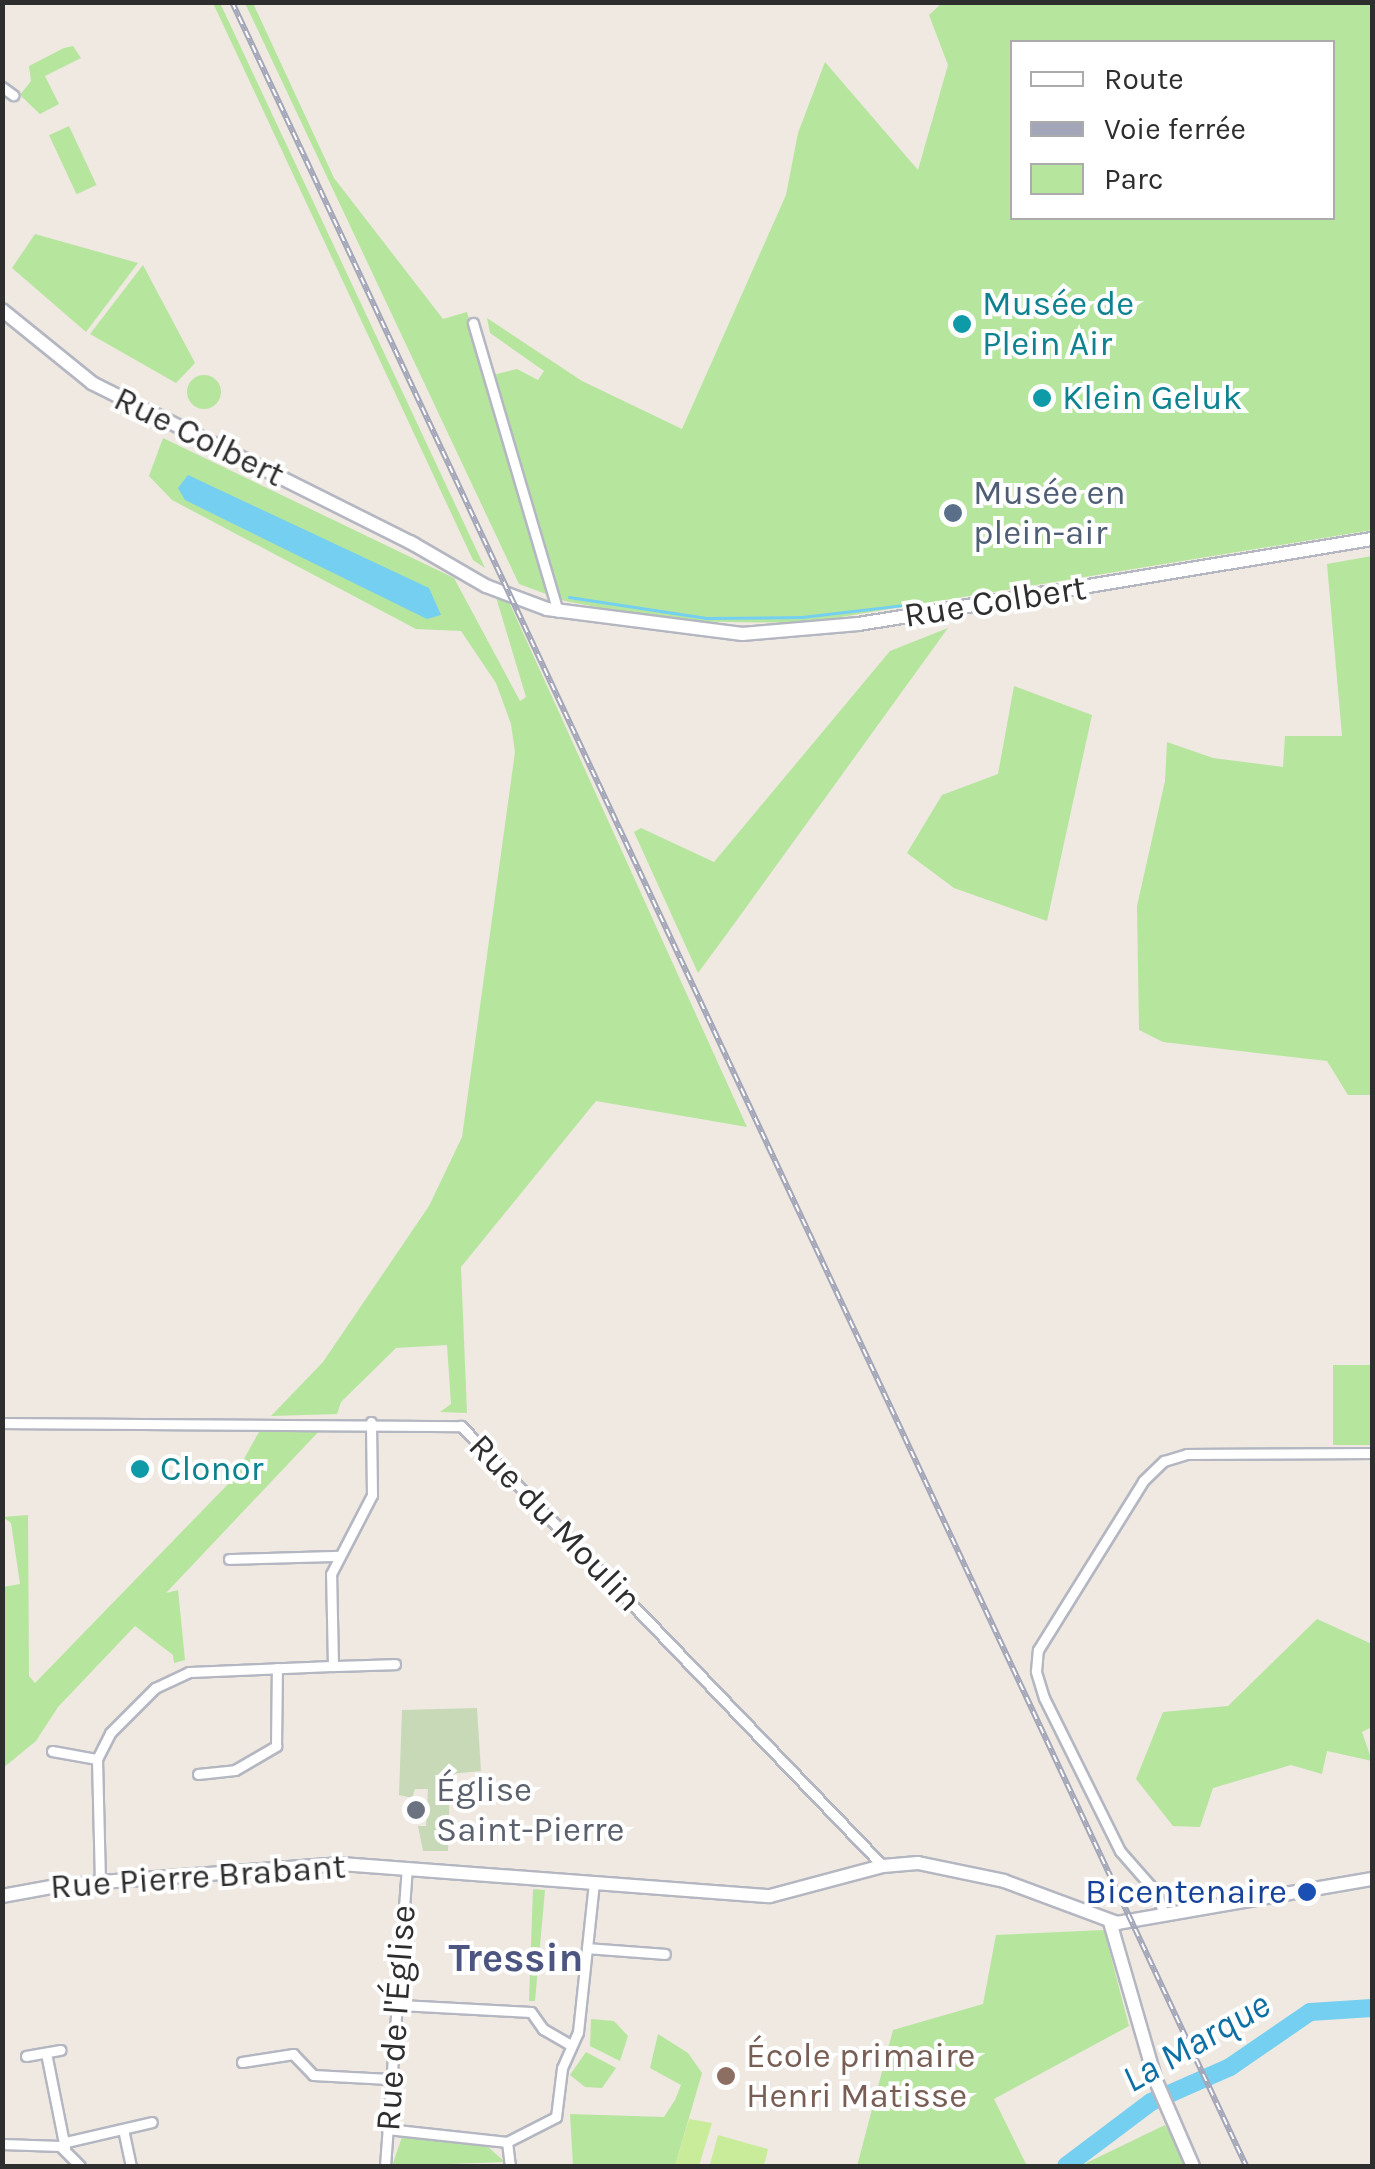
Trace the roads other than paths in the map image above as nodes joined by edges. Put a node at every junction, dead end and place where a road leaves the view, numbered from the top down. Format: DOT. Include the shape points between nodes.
graph roads {
  1 [pos="2,87"];
  2 [pos="13,95"];
  3 [pos="2,310"];
  4 [pos="473,323"];
  5 [pos="1372,539"];
  6 [pos="557,608"];
  7 [pos="2,1422"];
  8 [pos="371,1422"];
  9 [pos="1372,1453"];
  10 [pos="336,1556"];
  11 [pos="229,1559"];
  12 [pos="395,1664"];
  13 [pos="333,1666"];
  14 [pos="278,1668"];
  15 [pos="52,1750"];
  16 [pos="97,1758"];
  17 [pos="198,1774"];
  18 [pos="883,1866"];
  19 [pos="401,1869"];
  20 [pos="1372,1879"];
  21 [pos="100,1882"];
  22 [pos="594,1884"];
  23 [pos="2,1896"];
  24 [pos="1164,1914"];
  25 [pos="1110,1922"];
  26 [pos="587,1948"];
  27 [pos="665,1954"];
  28 [pos="400,2005"];
  29 [pos="570,2045"];
  30 [pos="60,2050"];
  31 [pos="46,2054"];
  32 [pos="26,2056"];
  33 [pos="242,2062"];
  34 [pos="389,2079"];
  35 [pos="152,2122"];
  36 [pos="123,2129"];
  37 [pos="387,2129"];
  38 [pos="507,2142"];
  39 [pos="2,2144"];
  40 [pos="65,2145"];
  41 [pos="80,2166"];
  42 [pos="131,2166"];
  43 [pos="385,2166"];
  44 [pos="510,2166"];
  45 [pos="1193,2166"];
  1 -- 2 [label="street"];
  3 -- 6 [label="street, Rue Colbert" via="92,384"];
  4 -- 6 [label="street"];
  5 -- 6 [label="street, Rue Colbert" via="823,630 718,634"];
  7 -- 8 [label="street, Rue du Moulin"];
  8 -- 10 [label="street" via="372,1495"];
  8 -- 18 [label="street, Rue du Moulin" via="465,1428"];
  9 -- 24 [label="street" via="1187,1454 1164,1460 1143,1481 1038,1650 1044,1698 1120,1851 1155,1891"];
  10 -- 11 [label="street"];
  10 -- 13 [label="street" via="330,1579"];
  12 -- 13 [label="street"];
  13 -- 14 [label="street"];
  14 -- 16 [label="street" via="171,1676 110,1733"];
  14 -- 17 [label="street" via="276,1746 235,1770"];
  15 -- 16 [label="street"];
  16 -- 21 [label="street"];
  18 -- 22 [label="street, Rue Pierre Brabant" via="770,1896"];
  18 -- 25 [label="street, Rue Pierre Brabant" via="918,1863 981,1875"];
  19 -- 21 [label="street, Rue Pierre Brabant" via="294,1865"];
  19 -- 22 [label="street, Rue Pierre Brabant"];
  19 -- 28 [label="street, Rue de l'Église"];
  20 -- 24 [label="street"];
  21 -- 23 [label="street, Rue Pierre Brabant"];
  22 -- 26 [label="street"];
  24 -- 25 [label="street"];
  25 -- 45 [label="street" via="1158,2086"];
  26 -- 27 [label="street"];
  26 -- 29 [label="street" via="578,2032"];
  28 -- 29 [label="street" via="531,2012 542,2030"];
  28 -- 34 [label="street, Rue de l'Église"];
  29 -- 38 [label="street" via="556,2116"];
  30 -- 31 [label="street"];
  31 -- 32 [label="street"];
  31 -- 40 [label="street"];
  33 -- 34 [label="street" via="293,2054 314,2075"];
  34 -- 37 [label="street, Rue de l'Église"];
  35 -- 36 [label="street"];
  36 -- 40 [label="street"];
  36 -- 42 [label="street"];
  37 -- 38 [label="street"];
  37 -- 43 [label="street, Rue de l'Église"];
  38 -- 44 [label="street"];
  39 -- 40 [label="street"];
  40 -- 41 [label="street"];
}
